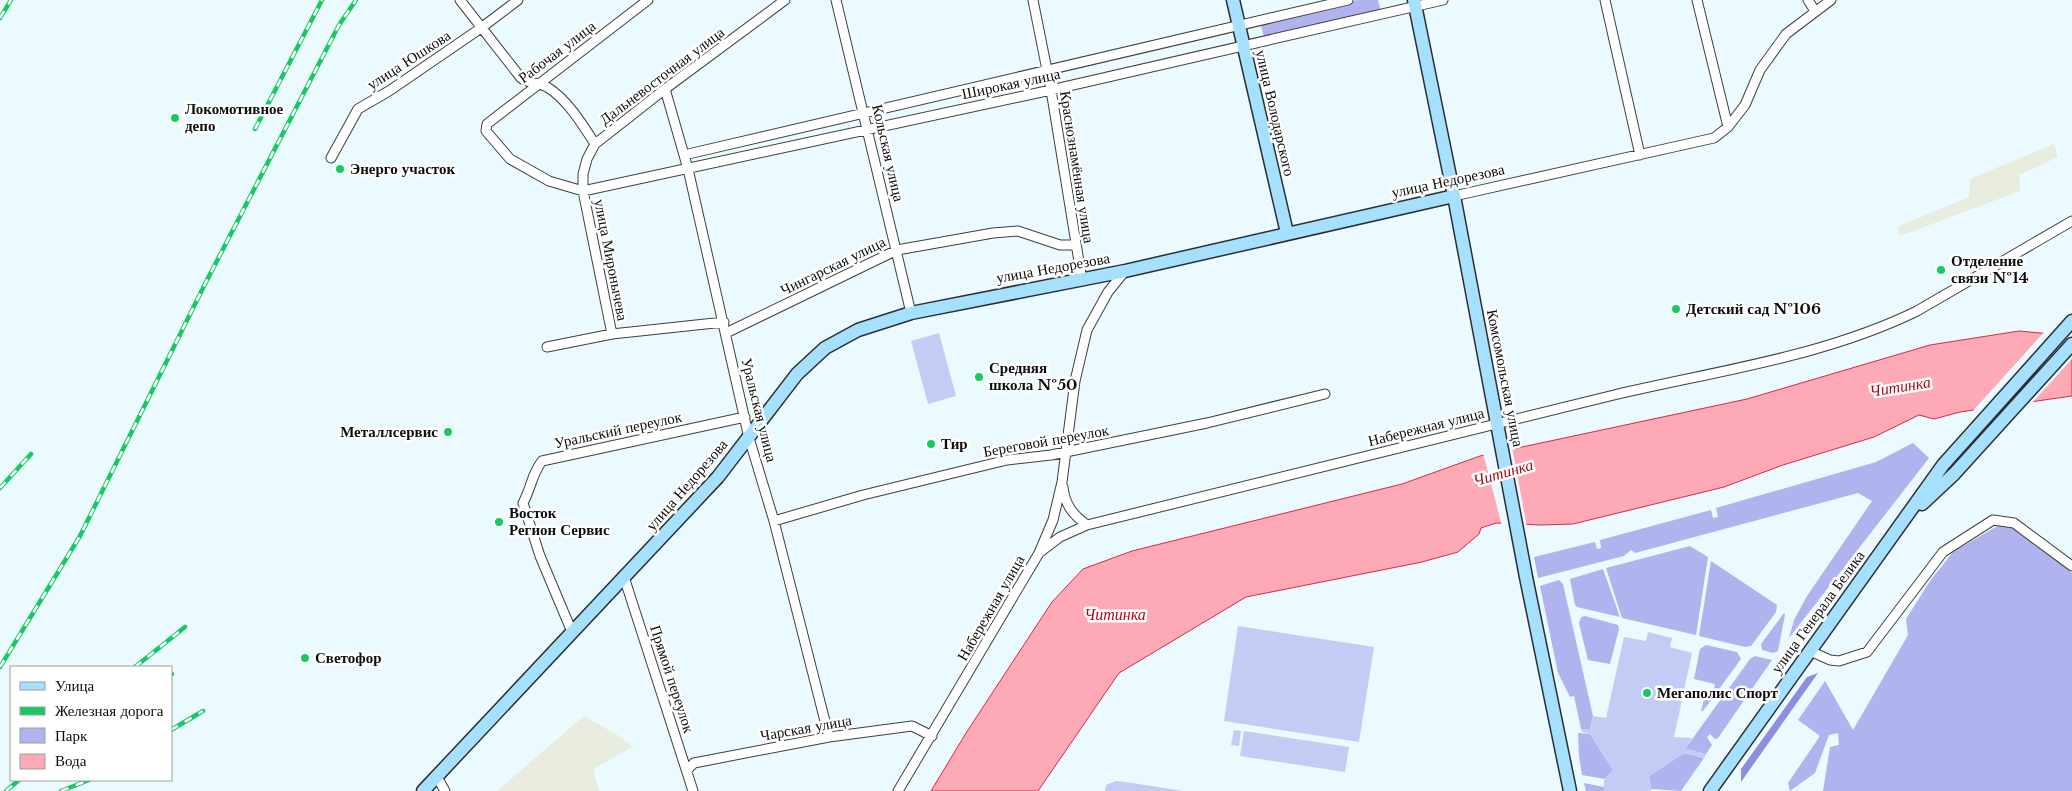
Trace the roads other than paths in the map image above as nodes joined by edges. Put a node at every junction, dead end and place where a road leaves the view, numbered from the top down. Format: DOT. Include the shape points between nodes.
graph roads {
  1 [pos="460,0"];
  2 [pos="518,0"];
  3 [pos="648,0"];
  4 [pos="785,0"];
  5 [pos="836,0"];
  6 [pos="1033,0"];
  7 [pos="1233,0"];
  8 [pos="1348,0"];
  9 [pos="1443,0"];
  10 [pos="1605,0"];
  11 [pos="1697,0"];
  12 [pos="1808,0"];
  13 [pos="1831,0"];
  14 [pos="1414,3"];
  15 [pos="1815,11"];
  16 [pos="1238,26"];
  17 [pos="481,28"];
  18 [pos="1243,46"];
  19 [pos="1046,71"];
  20 [pos="538,84"];
  21 [pos="664,89"];
  22 [pos="1050,90"];
  23 [pos="864,114"];
  24 [pos="1728,127"];
  25 [pos="868,129"];
  26 [pos="595,144"];
  27 [pos="684,155"];
  28 [pos="1640,155"];
  29 [pos="331,158"];
  30 [pos="688,169"];
  31 [pos="583,190"];
  32 [pos="1454,196"];
  33 [pos="2072,221"];
  34 [pos="1286,233"];
  35 [pos="1075,246"];
  36 [pos="897,250"];
  37 [pos="1125,271"];
  38 [pos="1082,280"];
  39 [pos="911,313"];
  40 [pos="2072,321"];
  41 [pos="724,322"];
  42 [pos="726,333"];
  43 [pos="612,334"];
  44 [pos="2072,344"];
  45 [pos="547,347"];
  46 [pos="1325,394"];
  47 [pos="745,416"];
  48 [pos="1498,430"];
  49 [pos="749,438"];
  50 [pos="1066,451"];
  51 [pos="1062,482"];
  52 [pos="774,521"];
  53 [pos="1901,525"];
  54 [pos="1087,526"];
  55 [pos="1039,553"];
  56 [pos="2072,566"];
  57 [pos="624,577"];
  58 [pos="572,632"];
  59 [pos="1810,651"];
  60 [pos="932,736"];
  61 [pos="830,737"];
  62 [pos="687,770"];
  63 [pos="437,777"];
  64 [pos="423,791"];
  65 [pos="445,791"];
  66 [pos="693,791"];
  67 [pos="898,791"];
  68 [pos="1570,791"];
  69 [pos="1710,791"];
  1 -- 17 [label="street"];
  2 -- 17 [label="street, улица Юшкова"];
  3 -- 20 [label="street, Рабочая улица"];
  4 -- 21 [label="street, Дальневосточная улица"];
  5 -- 23 [label="street, Кольская улица"];
  6 -- 19 [label="street, Краснознамённая улица"];
  7 -- 16 [label="main road, улица Володарского"];
  8 -- 16 [label="street, Широкая улица"];
  9 -- 14 [label="street, Широкая улица"];
  10 -- 28 [label="street"];
  11 -- 24 [label="street"];
  12 -- 15 [label="street"];
  13 -- 15 [label="street, улица Недорезова"];
  14 -- 18 [label="street, Широкая улица"];
  14 -- 32 [label="main road, Комсомольская улица"];
  15 -- 24 [label="street, улица Недорезова" via="1786,34 1760,70 1745,105"];
  16 -- 18 [label="main road, улица Володарского"];
  16 -- 19 [label="street, Широкая улица"];
  17 -- 20 [label="street" via="521,78"];
  17 -- 29 [label="street, улица Юшкова" via="390,92 358,109"];
  18 -- 22 [label="street, Широкая улица"];
  18 -- 34 [label="main road, улица Володарского"];
  19 -- 22 [label="street, Краснознамённая улица"];
  19 -- 23 [label="street, Широкая улица"];
  20 -- 26 [label="street" via="547,87 561,100"];
  20 -- 31 [label="street, Рабочая улица" via="485,127 486,131 510,159 549,181"];
  21 -- 26 [label="street, Дальневосточная улица"];
  21 -- 27 [label="street, Уральская улица"];
  22 -- 25 [label="street, Широкая улица"];
  22 -- 35 [label="street, Краснознамённая улица"];
  23 -- 25 [label="street, Кольская улица"];
  23 -- 27 [label="street, Широкая улица"];
  24 -- 28 [label="street, улица Недорезова" via="1714,138"];
  25 -- 30 [label="street, Широкая улица"];
  25 -- 36 [label="street, Кольская улица"];
  26 -- 31 [label="street, Дальневосточная улица" via="586,158"];
  27 -- 30 [label="street, Уральская улица"];
  28 -- 32 [label="street, улица Недорезова"];
  30 -- 31 [label="street, Широкая улица"];
  30 -- 41 [label="street, Уральская улица"];
  31 -- 43 [label="street, улица Миронычева"];
  32 -- 34 [label="main road, улица Недорезова"];
  32 -- 48 [label="main road, Комсомольская улица"];
  33 -- 48 [label="street, Набережная улица" via="1896,321 1816,349 1666,383"];
  34 -- 37 [label="main road, улица Недорезова"];
  35 -- 36 [label="street, Чингарская улица" via="1060,245 1018,232 993,233"];
  35 -- 38 [label="street, Краснознамённая улица"];
  36 -- 39 [label="street, Кольская улица"];
  36 -- 42 [label="street, Чингарская улица"];
  37 -- 38 [label="main road, улица Недорезова"];
  37 -- 50 [label="street" via="1108,292 1087,330"];
  38 -- 39 [label="main road, улица Недорезова"];
  39 -- 49 [label="main road, улица Недорезова" via="858,330 824,348 797,374"];
  40 -- 53 [label="main road, улица Генерала Белика" via="1943,465"];
  41 -- 42 [label="street, Уральская улица"];
  41 -- 43 [label="street"];
  42 -- 47 [label="street, Уральская улица"];
  43 -- 45 [label="street"];
  44 -- 53 [label="main road, улица Генерала Белика" via="1954,474"];
  46 -- 50 [label="street, Береговой переулок" via="1212,422"];
  47 -- 49 [label="street, Уральская улица"];
  47 -- 58 [label="street, Уральский переулок" via="542,461 533,472 531,489 523,503 540,556"];
  48 -- 54 [label="street, Набережная улица"];
  48 -- 68 [label="main road, Комсомольская улица"];
  49 -- 52 [label="street, Уральская улица"];
  49 -- 57 [label="main road, улица Недорезова" via="718,477"];
  50 -- 51 [label="street"];
  50 -- 52 [label="street, Береговой переулок" via="1006,460 862,495"];
  51 -- 54 [label="street" via="1065,502"];
  51 -- 55 [label="street" via="1053,520"];
  52 -- 61 [label="street, Уральская улица"];
  53 -- 59 [label="main road, улица Генерала Белика"];
  54 -- 55 [label="street, Набережная улица" via="1060,537"];
  55 -- 60 [label="street, Набережная улица"];
  56 -- 59 [label="street" via="2014,523 1993,520 1943,552 1867,652 1839,661"];
  57 -- 58 [label="main road, улица Недорезова"];
  57 -- 62 [label="street, Прямой переулок"];
  58 -- 63 [label="main road, улица Недорезова"];
  59 -- 69 [label="main road, улица Генерала Белика"];
  60 -- 61 [label="street, Чарская улица" via="912,726"];
  60 -- 67 [label="street, Набережная улица"];
  61 -- 62 [label="street, Чарская улица" via="694,763"];
  62 -- 66 [label="street, Прямой переулок"];
  63 -- 64 [label="main road, улица Недорезова"];
  63 -- 65 [label="street"];
}
